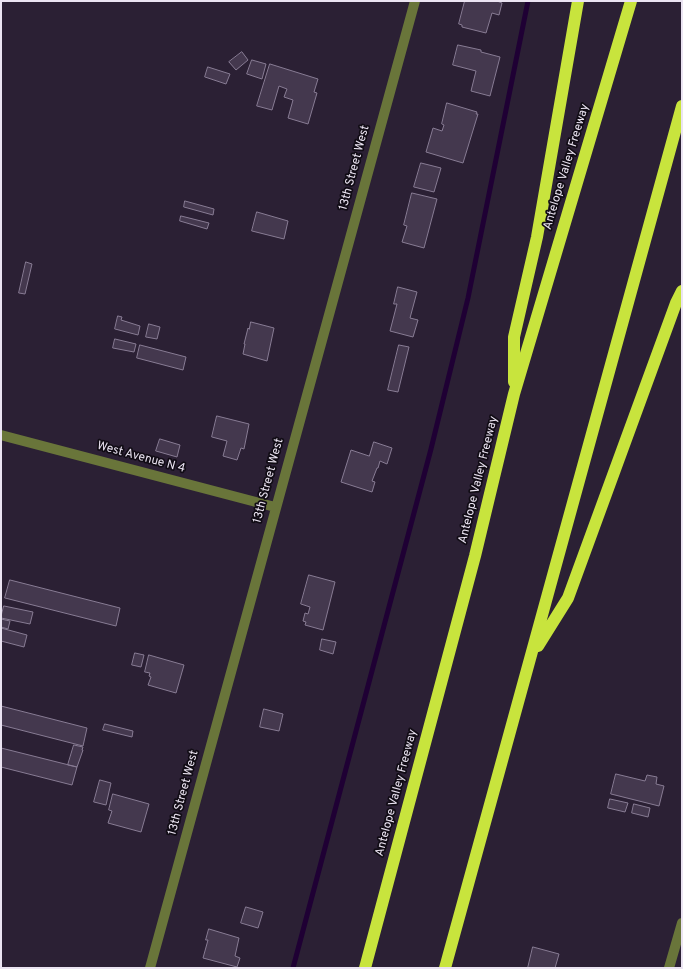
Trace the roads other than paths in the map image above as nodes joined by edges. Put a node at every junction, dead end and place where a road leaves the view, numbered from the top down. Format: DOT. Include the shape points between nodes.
graph roads {
  1 [pos="415,1"];
  2 [pos="578,1"];
  3 [pos="631,1"];
  4 [pos="682,106"];
  5 [pos="682,291"];
  6 [pos="514,394"];
  7 [pos="1,435"];
  8 [pos="275,507"];
  9 [pos="530,658"];
  10 [pos="682,923"];
  11 [pos="150,968"];
  12 [pos="365,968"];
  13 [pos="445,968"];
  14 [pos="669,968"];
  1 -- 8 [label="street, 13th Street West"];
  2 -- 6 [label="highway" via="537,238 514,337"];
  3 -- 6 [label="highway, Antelope Valley Freeway"];
  4 -- 9 [label="highway"];
  5 -- 9 [label="highway" via="568,598"];
  6 -- 12 [label="highway, Antelope Valley Freeway" via="475,556"];
  7 -- 8 [label="street, West Avenue N 4"];
  8 -- 11 [label="street, 13th Street West"];
  9 -- 13 [label="highway"];
  10 -- 14 [label="street"];
}
